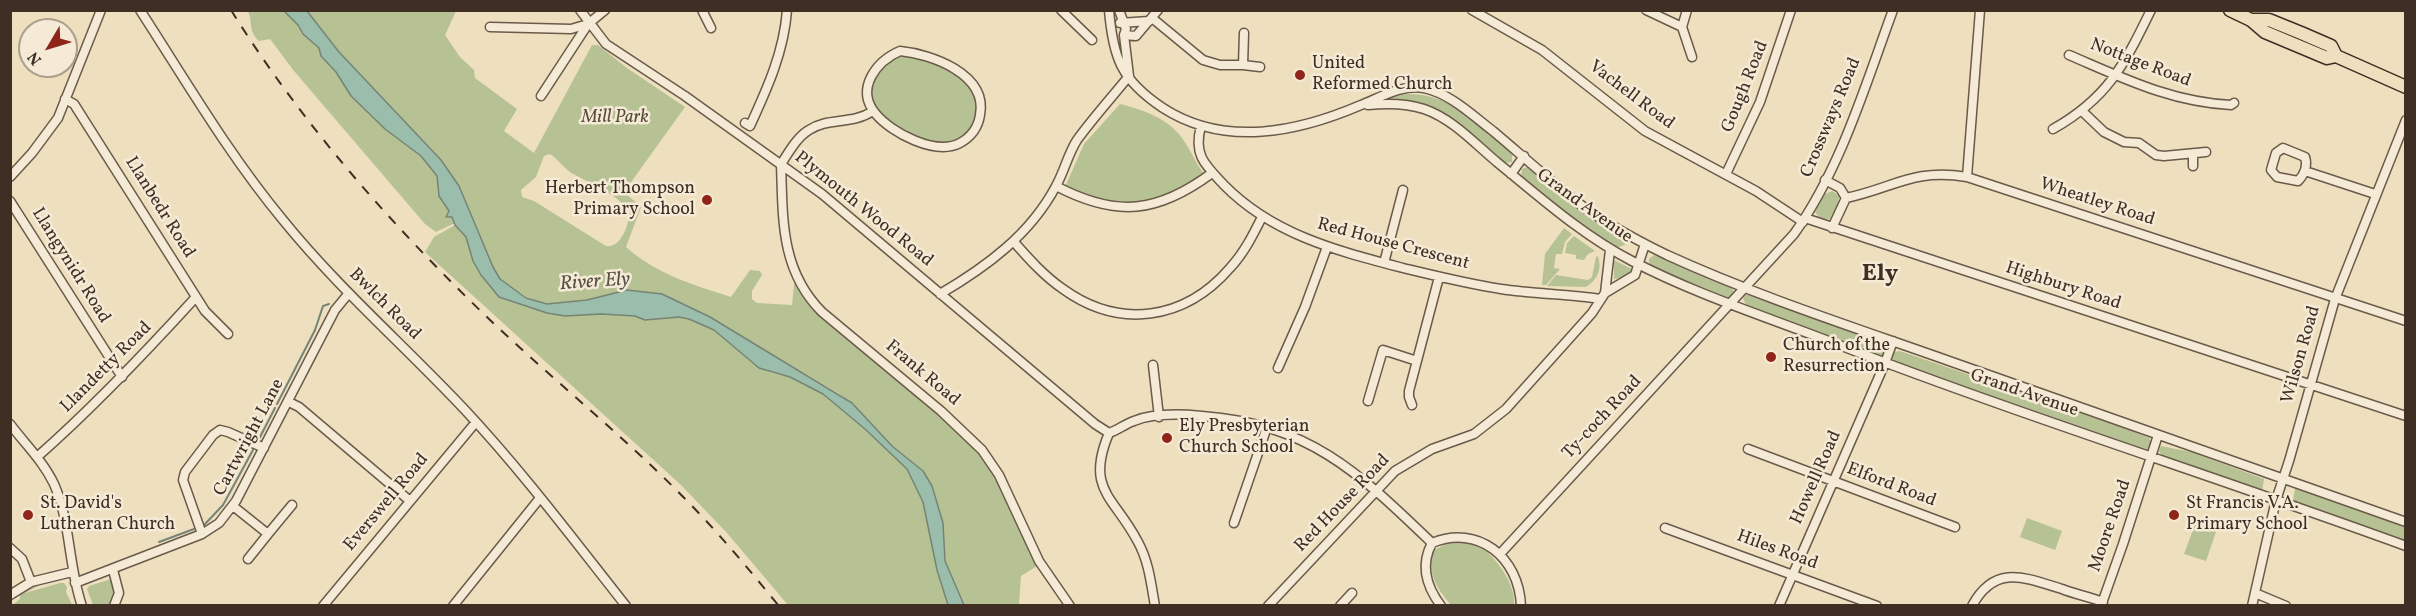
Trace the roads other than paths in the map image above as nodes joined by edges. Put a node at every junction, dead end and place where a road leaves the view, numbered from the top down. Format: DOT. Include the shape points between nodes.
graph roads {
  1 [pos="101,10"];
  2 [pos="140,10"];
  3 [pos="580,10"];
  4 [pos="604,10"];
  5 [pos="702,10"];
  6 [pos="788,10"];
  7 [pos="1061,10"];
  8 [pos="1109,10"];
  9 [pos="1119,10"];
  10 [pos="1158,10"];
  11 [pos="1472,10"];
  12 [pos="1646,10"];
  13 [pos="1687,10"];
  14 [pos="1791,10"];
  15 [pos="1893,10"];
  16 [pos="1980,10"];
  17 [pos="2151,10"];
  18 [pos="2230,10"];
  19 [pos="1150,20"];
  20 [pos="588,24"];
  21 [pos="1123,24"];
  22 [pos="489,27"];
  23 [pos="1682,27"];
  24 [pos="711,28"];
  25 [pos="1111,31"];
  26 [pos="1244,33"];
  27 [pos="1124,35"];
  28 [pos="1092,40"];
  29 [pos="2069,54"];
  30 [pos="1692,57"];
  31 [pos="1243,64"];
  32 [pos="1260,67"];
  33 [pos="2117,75"];
  34 [pos="1129,76"];
  35 [pos="2406,87"];
  36 [pos="541,96"];
  37 [pos="65,99"];
  38 [pos="2234,103"];
  39 [pos="1361,105"];
  40 [pos="873,111"];
  41 [pos="2082,111"];
  42 [pos="2406,120"];
  43 [pos="745,123"];
  44 [pos="1201,126"];
  45 [pos="2053,129"];
  46 [pos="2206,152"];
  47 [pos="2193,154"];
  48 [pos="1524,156"];
  49 [pos="781,164"];
  50 [pos="2193,166"];
  51 [pos="2305,171"];
  52 [pos="1212,173"];
  53 [pos="1511,174"];
  54 [pos="1726,174"];
  55 [pos="10,177"];
  56 [pos="1967,177"];
  57 [pos="1825,180"];
  58 [pos="1056,186"];
  59 [pos="1403,190"];
  60 [pos="2375,194"];
  61 [pos="1846,198"];
  62 [pos="10,201"];
  63 [pos="1262,218"];
  64 [pos="1804,220"];
  65 [pos="1832,228"];
  66 [pos="1014,242"];
  67 [pos="1645,244"];
  68 [pos="1327,247"];
  69 [pos="1610,250"];
  70 [pos="1384,263"];
  71 [pos="1640,265"];
  72 [pos="1439,276"];
  73 [pos="1745,288"];
  74 [pos="349,293"];
  75 [pos="940,294"];
  76 [pos="1603,296"];
  77 [pos="196,297"];
  78 [pos="2335,299"];
  79 [pos="1731,303"];
  80 [pos="2406,321"];
  81 [pos="228,334"];
  82 [pos="1893,341"];
  83 [pos="1417,362"];
  84 [pos="1885,363"];
  85 [pos="1153,365"];
  86 [pos="1278,368"];
  87 [pos="122,377"];
  88 [pos="2311,386"];
  89 [pos="1368,400"];
  90 [pos="289,402"];
  91 [pos="1412,405"];
  92 [pos="2406,416"];
  93 [pos="1159,417"];
  94 [pos="476,422"];
  95 [pos="10,424"];
  96 [pos="1267,427"];
  97 [pos="1109,433"];
  98 [pos="2158,435"];
  99 [pos="264,448"];
  100 [pos="1748,449"];
  101 [pos="37,457"];
  102 [pos="2152,457"];
  103 [pos="2283,479"];
  104 [pos="1833,482"];
  105 [pos="1377,491"];
  106 [pos="540,498"];
  107 [pos="2276,500"];
  108 [pos="410,501"];
  109 [pos="292,505"];
  110 [pos="233,506"];
  111 [pos="2406,522"];
  112 [pos="1234,523"];
  113 [pos="1955,527"];
  114 [pos="1665,528"];
  115 [pos="202,534"];
  116 [pos="268,534"];
  117 [pos="1432,543"];
  118 [pos="2406,546"];
  119 [pos="10,548"];
  120 [pos="1500,554"];
  121 [pos="248,559"];
  122 [pos="112,570"];
  123 [pos="72,572"];
  124 [pos="1793,574"];
  125 [pos="31,582"];
  126 [pos="75,584"];
  127 [pos="1352,593"];
  128 [pos="2255,593"];
  129 [pos="10,595"];
  130 [pos="1275,604"];
  131 [pos="2102,604"];
  132 [pos="82,606"];
  133 [pos="114,606"];
  134 [pos="323,606"];
  135 [pos="453,606"];
  136 [pos="626,606"];
  137 [pos="1070,606"];
  138 [pos="1155,606"];
  139 [pos="1340,606"];
  140 [pos="1441,606"];
  141 [pos="1521,606"];
  142 [pos="1779,606"];
  143 [pos="1877,606"];
  144 [pos="1972,606"];
  145 [pos="2252,606"];
  146 [pos="2286,606"];
  1 -- 37 [label="street"];
  2 -- 74 [label="street, Bwlch Road" via="268,202"];
  3 -- 20 [label="street, Plymouth Wood Road"];
  4 -- 20 [label="street"];
  5 -- 24 [label="street"];
  6 -- 43 [label="street" via="766,92 750,126"];
  7 -- 28 [label="street"];
  8 -- 25 [label="street, Grand Avenue"];
  9 -- 21 [label="street"];
  10 -- 19 [label="street"];
  11 -- 54 [label="street, Vachell Road" via="1542,50 1645,130"];
  12 -- 23 [label="street"];
  13 -- 23 [label="street"];
  14 -- 54 [label="street, Gough Road" via="1760,102"];
  15 -- 57 [label="street, Crossways Road"];
  16 -- 56 [label="street"];
  17 -- 33 [label="street"];
  18 -- 35 [label="highway" via="2250,20 2269,20 2331,46 2336,56"];
  19 -- 21 [label="street"];
  19 -- 27 [label="street" via="1136,36"];
  19 -- 31 [label="street" via="1203,60 1220,65"];
  20 -- 22 [label="street" via="571,29"];
  20 -- 36 [label="street"];
  20 -- 49 [label="street, Plymouth Wood Road" via="614,50"];
  21 -- 25 [label="street" via="1117,22"];
  21 -- 27 [label="street"];
  23 -- 30 [label="street"];
  25 -- 27 [label="street" via="1120,39"];
  25 -- 34 [label="street, Grand Avenue" via="1117,60"];
  26 -- 31 [label="street"];
  27 -- 34 [label="street"];
  29 -- 33 [label="street, Nottage Road"];
  31 -- 32 [label="street"];
  33 -- 38 [label="street, Nottage Road" via="2194,102"];
  33 -- 41 [label="street"];
  34 -- 44 [label="street, Grand Avenue" via="1160,106"];
  34 -- 58 [label="street" via="1076,142"];
  37 -- 55 [label="street" via="50,129"];
  37 -- 77 [label="street, Llanbedr Road" via="74,104"];
  39 -- 44 [label="street, Grand Avenue" via="1321,121 1274,131 1234,132"];
  39 -- 48 [label="street, Grand Avenue" via="1391,92 1421,87 1446,96"];
  39 -- 53 [label="street, Grand Avenue" via="1392,103 1434,114 1465,134"];
  40 -- 40 [label="street" via="868,92 874,69 887,56 900,51 915,52 953,69 969,81 981,102 978,124 969,139 951,148 902,134"];
  40 -- 49 [label="street" via="860,119 811,128"];
  41 -- 45 [label="street"];
  41 -- 47 [label="street" via="2104,132 2124,142 2139,143 2157,155"];
  42 -- 60 [label="street, Wilson Road"];
  44 -- 52 [label="street, Red House Crescent" via="1197,147"];
  46 -- 47 [label="street"];
  47 -- 50 [label="street"];
  48 -- 53 [label="street, Grand Avenue"];
  48 -- 67 [label="street, Grand Avenue" via="1574,200"];
  49 -- 75 [label="street, Plymouth Wood Road"];
  49 -- 137 [label="street, Frank Road" via="789,254 804,291 822,312 982,450 999,476 1039,561"];
  51 -- 51 [label="street" via="2298,182 2277,177 2271,170 2276,153 2283,148 2301,154 2307,161"];
  51 -- 60 [label="street"];
  52 -- 58 [label="street" via="1176,196 1138,207 1094,202"];
  52 -- 63 [label="street, Red House Crescent"];
  53 -- 69 [label="street, Grand Avenue"];
  54 -- 64 [label="street, Vachell Road"];
  56 -- 61 [label="street, Wheatley Road" via="1925,174"];
  56 -- 78 [label="street, Wheatley Road"];
  57 -- 61 [label="street" via="1840,188"];
  57 -- 64 [label="street, Crossways Road"];
  58 -- 66 [label="street"];
  59 -- 70 [label="street"];
  60 -- 78 [label="street, Wilson Road"];
  61 -- 65 [label="street"];
  62 -- 87 [label="street, Llangynidr Road"];
  63 -- 66 [label="street" via="1240,256 1218,281 1193,300 1148,315 1124,315 1095,307 1050,279"];
  63 -- 68 [label="street, Red House Crescent"];
  64 -- 65 [label="street, Highbury Road"];
  64 -- 73 [label="street, Crossways Road"];
  65 -- 88 [label="street, Highbury Road"];
  66 -- 75 [label="street" via="990,263"];
  67 -- 71 [label="street, Grand Avenue"];
  67 -- 73 [label="street, Grand Avenue"];
  68 -- 70 [label="street, Red House Crescent"];
  68 -- 86 [label="street"];
  69 -- 71 [label="street, Grand Avenue"];
  69 -- 76 [label="street, Red House Road"];
  70 -- 72 [label="street, Red House Crescent"];
  71 -- 76 [label="street, Red House Road" via="1635,275"];
  71 -- 79 [label="street, Grand Avenue"];
  72 -- 76 [label="street, Red House Crescent" via="1502,289"];
  72 -- 83 [label="street"];
  73 -- 79 [label="street"];
  73 -- 82 [label="street, Grand Avenue"];
  74 -- 90 [label="street, Cartwright Lane" via="335,310"];
  74 -- 94 [label="street, Bwlch Road"];
  75 -- 97 [label="street, Plymouth Wood Road"];
  76 -- 105 [label="street, Red House Road" via="1573,336 1491,422 1474,434 1413,459"];
  77 -- 81 [label="street, Llanbedr Road"];
  77 -- 87 [label="street, Llandetty Road"];
  78 -- 80 [label="street, Wheatley Road"];
  78 -- 88 [label="street, Wilson Road"];
  79 -- 84 [label="street, Grand Avenue"];
  79 -- 120 [label="street, Ty-coch Road"];
  82 -- 84 [label="street"];
  82 -- 98 [label="street, Grand Avenue"];
  83 -- 89 [label="street" via="1383,350"];
  83 -- 91 [label="street" via="1409,391"];
  84 -- 102 [label="street, Grand Avenue"];
  84 -- 104 [label="street, Howell Road"];
  85 -- 93 [label="street"];
  87 -- 101 [label="street, Llandetty Road"];
  88 -- 92 [label="street, Highbury Road"];
  88 -- 103 [label="street, Wilson Road"];
  90 -- 99 [label="street, Cartwright Lane"];
  90 -- 108 [label="street"];
  93 -- 96 [label="street" via="1219,417"];
  93 -- 97 [label="street" via="1133,421"];
  94 -- 106 [label="street, Bwlch Road"];
  94 -- 108 [label="street, Everswell Road"];
  95 -- 101 [label="street"];
  96 -- 105 [label="street" via="1313,446"];
  96 -- 112 [label="street"];
  97 -- 138 [label="street" via="1099,458 1100,478 1103,489 1140,545"];
  98 -- 102 [label="street"];
  98 -- 103 [label="street, Grand Avenue"];
  99 -- 110 [label="street, Cartwright Lane"];
  99 -- 115 [label="street" via="220,430 185,472 184,483"];
  100 -- 104 [label="street, Elford Road"];
  101 -- 123 [label="street" via="63,512"];
  102 -- 107 [label="street, Grand Avenue"];
  102 -- 131 [label="street, Moore Road"];
  103 -- 107 [label="street, Wilson Road"];
  103 -- 111 [label="street, Grand Avenue"];
  104 -- 113 [label="street, Elford Road"];
  104 -- 124 [label="street, Howell Road"];
  105 -- 117 [label="street"];
  105 -- 130 [label="street, Red House Road"];
  106 -- 135 [label="street"];
  106 -- 136 [label="street, Bwlch Road"];
  107 -- 118 [label="street, Grand Avenue"];
  107 -- 128 [label="street, Wilson Road"];
  108 -- 134 [label="street, Everswell Road"];
  109 -- 116 [label="street"];
  110 -- 115 [label="street, Cartwright Lane" via="219,523"];
  110 -- 116 [label="street"];
  114 -- 124 [label="street, Hiles Road"];
  115 -- 122 [label="street, Cartwright Lane"];
  116 -- 121 [label="street"];
  117 -- 120 [label="street" via="1465,537"];
  117 -- 140 [label="street" via="1425,567"];
  119 -- 125 [label="street" via="22,559"];
  120 -- 141 [label="street" via="1514,574"];
  122 -- 126 [label="street, Cartwright Lane"];
  122 -- 133 [label="street" via="119,593"];
  123 -- 125 [label="street"];
  123 -- 126 [label="street"];
  124 -- 142 [label="street, Howell Road"];
  124 -- 143 [label="street, Hiles Road"];
  125 -- 129 [label="street"];
  126 -- 132 [label="street"];
  127 -- 139 [label="street"];
  128 -- 145 [label="street, Wilson Road"];
  128 -- 146 [label="street"];
  131 -- 144 [label="street" via="2014,576 1993,582"];
}
